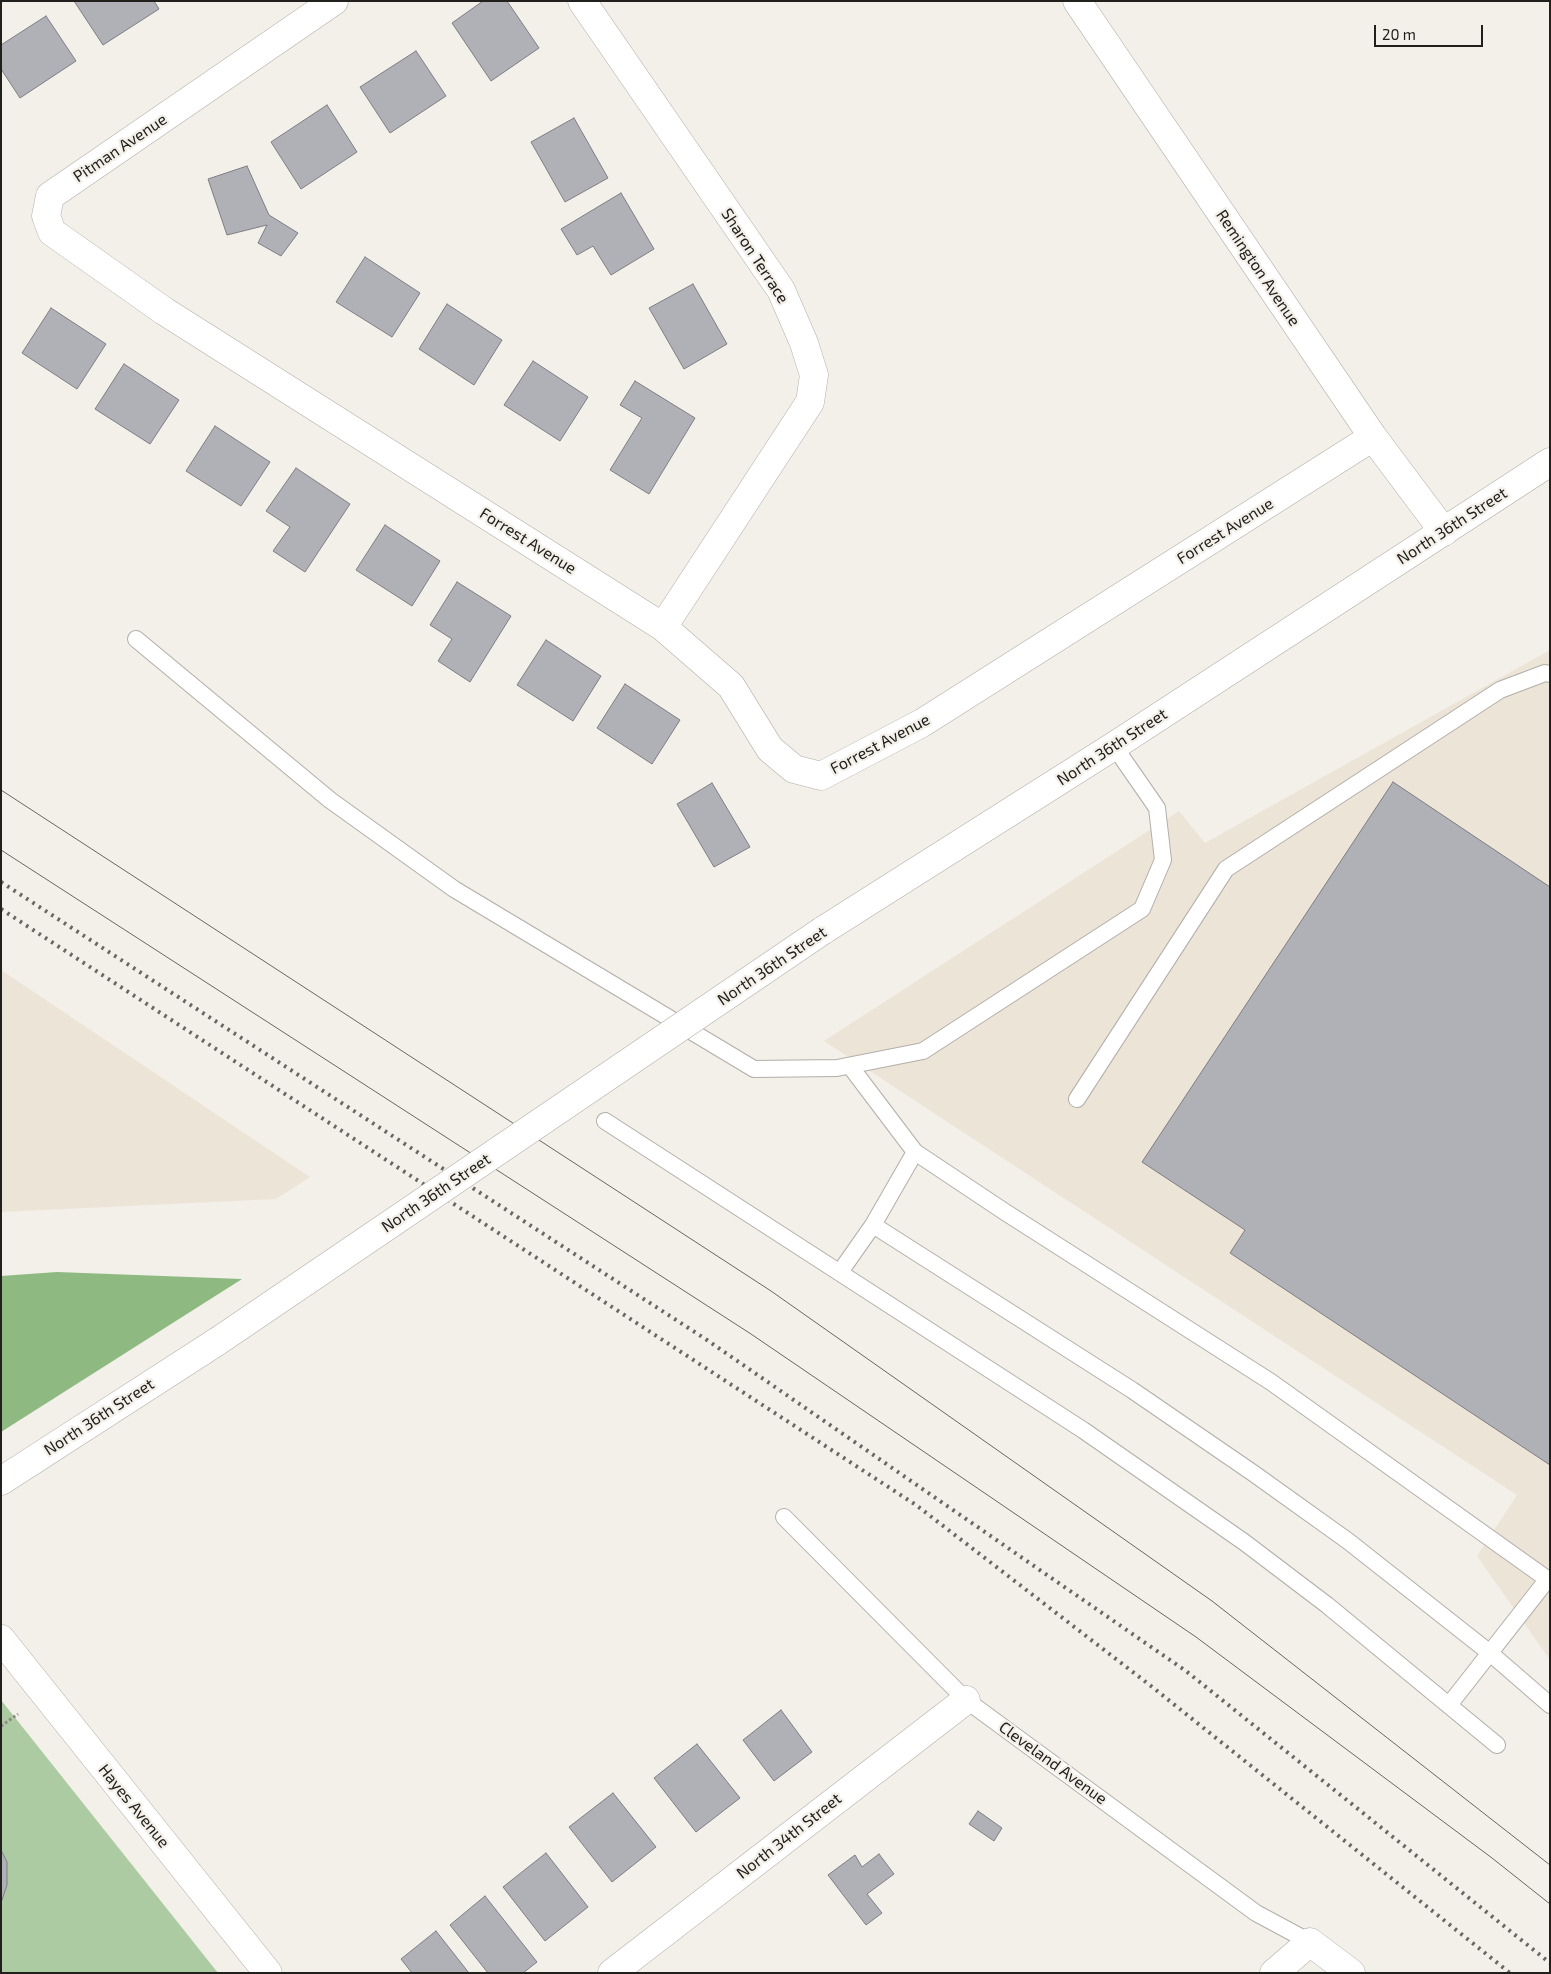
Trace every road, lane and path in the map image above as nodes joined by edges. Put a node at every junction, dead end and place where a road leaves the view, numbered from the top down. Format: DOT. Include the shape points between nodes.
graph roads {
  1 [pos="334,1"];
  2 [pos="582,1"];
  3 [pos="1077,1"];
  4 [pos="164,311"];
  5 [pos="1373,437"];
  6 [pos="1546,471"];
  7 [pos="1444,532"];
  8 [pos="663,627"];
  9 [pos="136,639"];
  10 [pos="1550,674"];
  11 [pos="1114,746"];
  12 [pos="850,1066"];
  13 [pos="1077,1099"];
  14 [pos="606,1121"];
  15 [pos="915,1152"];
  16 [pos="873,1224"];
  17 [pos="840,1272"];
  18 [pos="1,1481"];
  19 [pos="784,1516"];
  20 [pos="1548,1580"];
  21 [pos="1,1639"];
  22 [pos="1490,1653"];
  23 [pos="966,1700"];
  24 [pos="1550,1705"];
  25 [pos="1449,1706"];
  26 [pos="1497,1745"];
  27 [pos="1310,1942"];
  28 [pos="268,1973"];
  29 [pos="612,1973"];
  30 [pos="1274,1973"];
  31 [pos="1351,1973"];
  1 -- 4 [label="street, Pitman Avenue" via="50,196 46,216 52,232"];
  2 -- 8 [label="street, Sharon Terrace" via="781,290 814,375 810,402"];
  3 -- 5 [label="street, Remington Avenue"];
  4 -- 8 [label="street, Forrest Avenue"];
  5 -- 7 [label="street, Remington Avenue"];
  5 -- 8 [label="street, Forrest Avenue" via="922,723 821,776 794,769 770,749 731,686"];
  6 -- 7 [label="street, North 36th Street"];
  7 -- 11 [label="street, North 36th Street"];
  9 -- 12 [label="lane" via="330,800 438,878 635,999 754,1069"];
  10 -- 13 [label="lane" via="1546,672 1500,690 1226,869"];
  11 -- 12 [label="lane" via="1157,808 1163,860 1142,909 923,1052"];
  11 -- 18 [label="street, North 36th Street, bridge" via="822,932 218,1340"];
  12 -- 15 [label="lane"];
  14 -- 17 [label="lane"];
  15 -- 16 [label="lane"];
  15 -- 20 [label="lane" via="1271,1382"];
  16 -- 17 [label="lane"];
  16 -- 22 [label="lane" via="1132,1390 1253,1473 1348,1541"];
  17 -- 25 [label="lane" via="1083,1430 1244,1542 1327,1605"];
  19 -- 23 [label="lane, Cleveland Avenue"];
  20 -- 22 [label="lane"];
  21 -- 28 [label="street, Hayes Avenue"];
  22 -- 24 [label="lane"];
  22 -- 25 [label="lane"];
  23 -- 27 [label="lane, Cleveland Avenue" via="1256,1913"];
  23 -- 29 [label="street, North 34th Street"];
  25 -- 26 [label="lane"];
  27 -- 30 [label="street"];
  27 -- 31 [label="street, Cleveland Avenue"];
}
